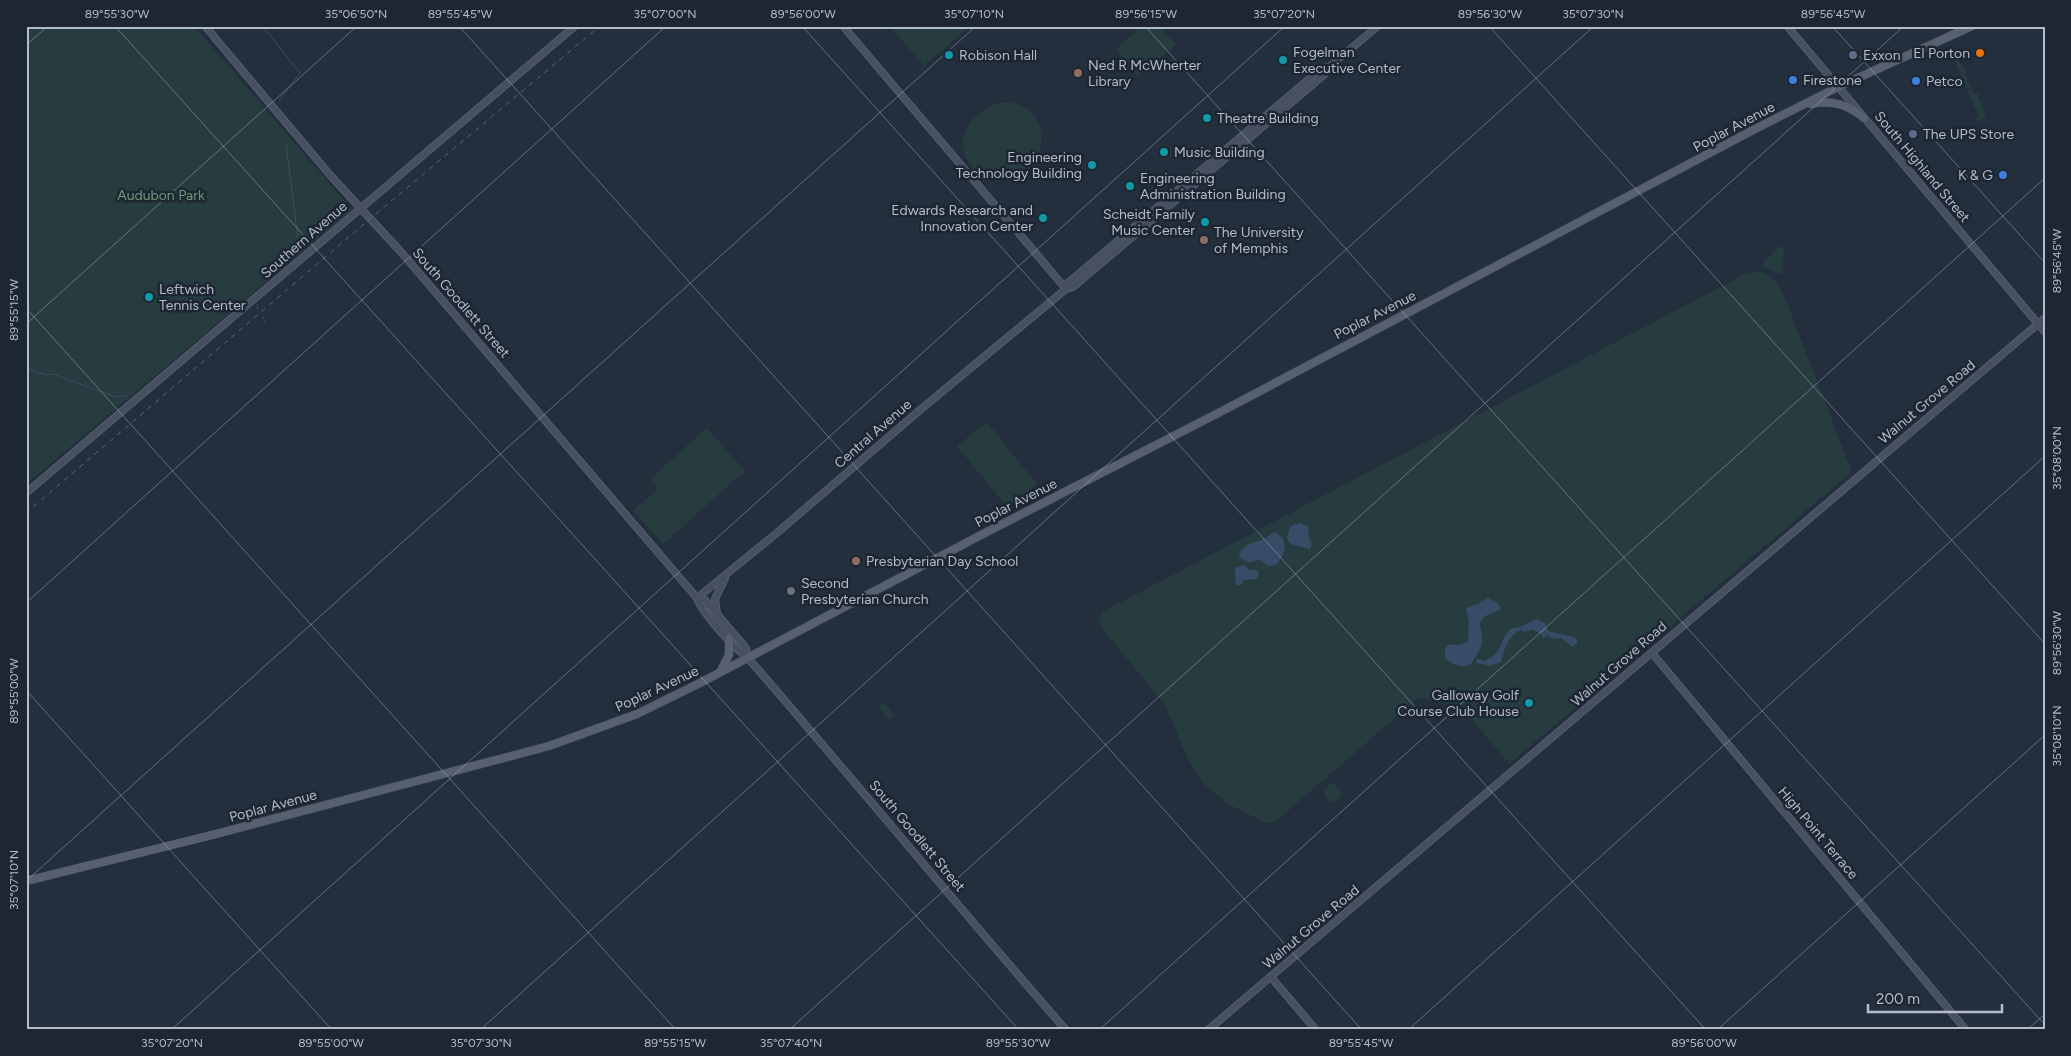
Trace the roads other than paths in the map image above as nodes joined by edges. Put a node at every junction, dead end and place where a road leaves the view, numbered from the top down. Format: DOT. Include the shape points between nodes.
graph roads {
  1 [pos="205,26"];
  2 [pos="575,26"];
  3 [pos="843,26"];
  4 [pos="1378,26"];
  5 [pos="1788,26"];
  6 [pos="1972,26"];
  7 [pos="1838,87"];
  8 [pos="1802,106"];
  9 [pos="1864,118"];
  10 [pos="362,207"];
  11 [pos="1066,289"];
  12 [pos="2045,318"];
  13 [pos="2038,323"];
  14 [pos="2045,332"];
  15 [pos="26,493"];
  16 [pos="732,569"];
  17 [pos="697,598"];
  18 [pos="718,615"];
  19 [pos="728,640"];
  20 [pos="1652,653"];
  21 [pos="748,658"];
  22 [pos="719,674"];
  23 [pos="26,881"];
  24 [pos="1271,977"];
  25 [pos="1066,1030"];
  26 [pos="1208,1030"];
  27 [pos="1316,1030"];
  28 [pos="1966,1030"];
  1 -- 10 [label="main road, South Goodlett Street" via="330,175"];
  2 -- 10 [label="main road, Southern Avenue"];
  3 -- 11 [label="main road"];
  4 -- 11 [label="main road, Central Avenue" via="1288,96 1068,283"];
  5 -- 7 [label="main road, South Highland Street"];
  6 -- 7 [label="main road, Poplar Avenue"];
  7 -- 8 [label="main road, Poplar Avenue"];
  7 -- 9 [label="main road, South Highland Street"];
  8 -- 9 [label="main road" via="1836,102"];
  8 -- 21 [label="main road, Poplar Avenue"];
  9 -- 13 [label="main road, South Highland Street"];
  10 -- 15 [label="main road, Southern Avenue"];
  10 -- 17 [label="main road, South Goodlett Street"];
  11 -- 16 [label="main road, Central Avenue"];
  12 -- 13 [label="main road, Walnut Grove Road"];
  13 -- 14 [label="main road, South Highland Street"];
  13 -- 20 [label="main road, Walnut Grove Road"];
  16 -- 17 [label="main road, Central Avenue"];
  16 -- 18 [label="main road" via="717,592"];
  17 -- 18 [label="main road, South Goodlett Street" via="704,600"];
  17 -- 19 [label="main road, South Goodlett Street" via="704,612"];
  18 -- 21 [label="main road, South Goodlett Street" via="746,648"];
  19 -- 21 [label="main road, South Goodlett Street"];
  19 -- 22 [label="main road" via="729,655"];
  20 -- 24 [label="main road, Walnut Grove Road"];
  20 -- 28 [label="main road, High Point Terrace"];
  21 -- 22 [label="main road, Poplar Avenue"];
  21 -- 25 [label="main road, South Goodlett Street"];
  22 -- 23 [label="main road, Poplar Avenue" via="637,714 549,746"];
  24 -- 26 [label="main road, Walnut Grove Road"];
  24 -- 27 [label="main road"];
}
